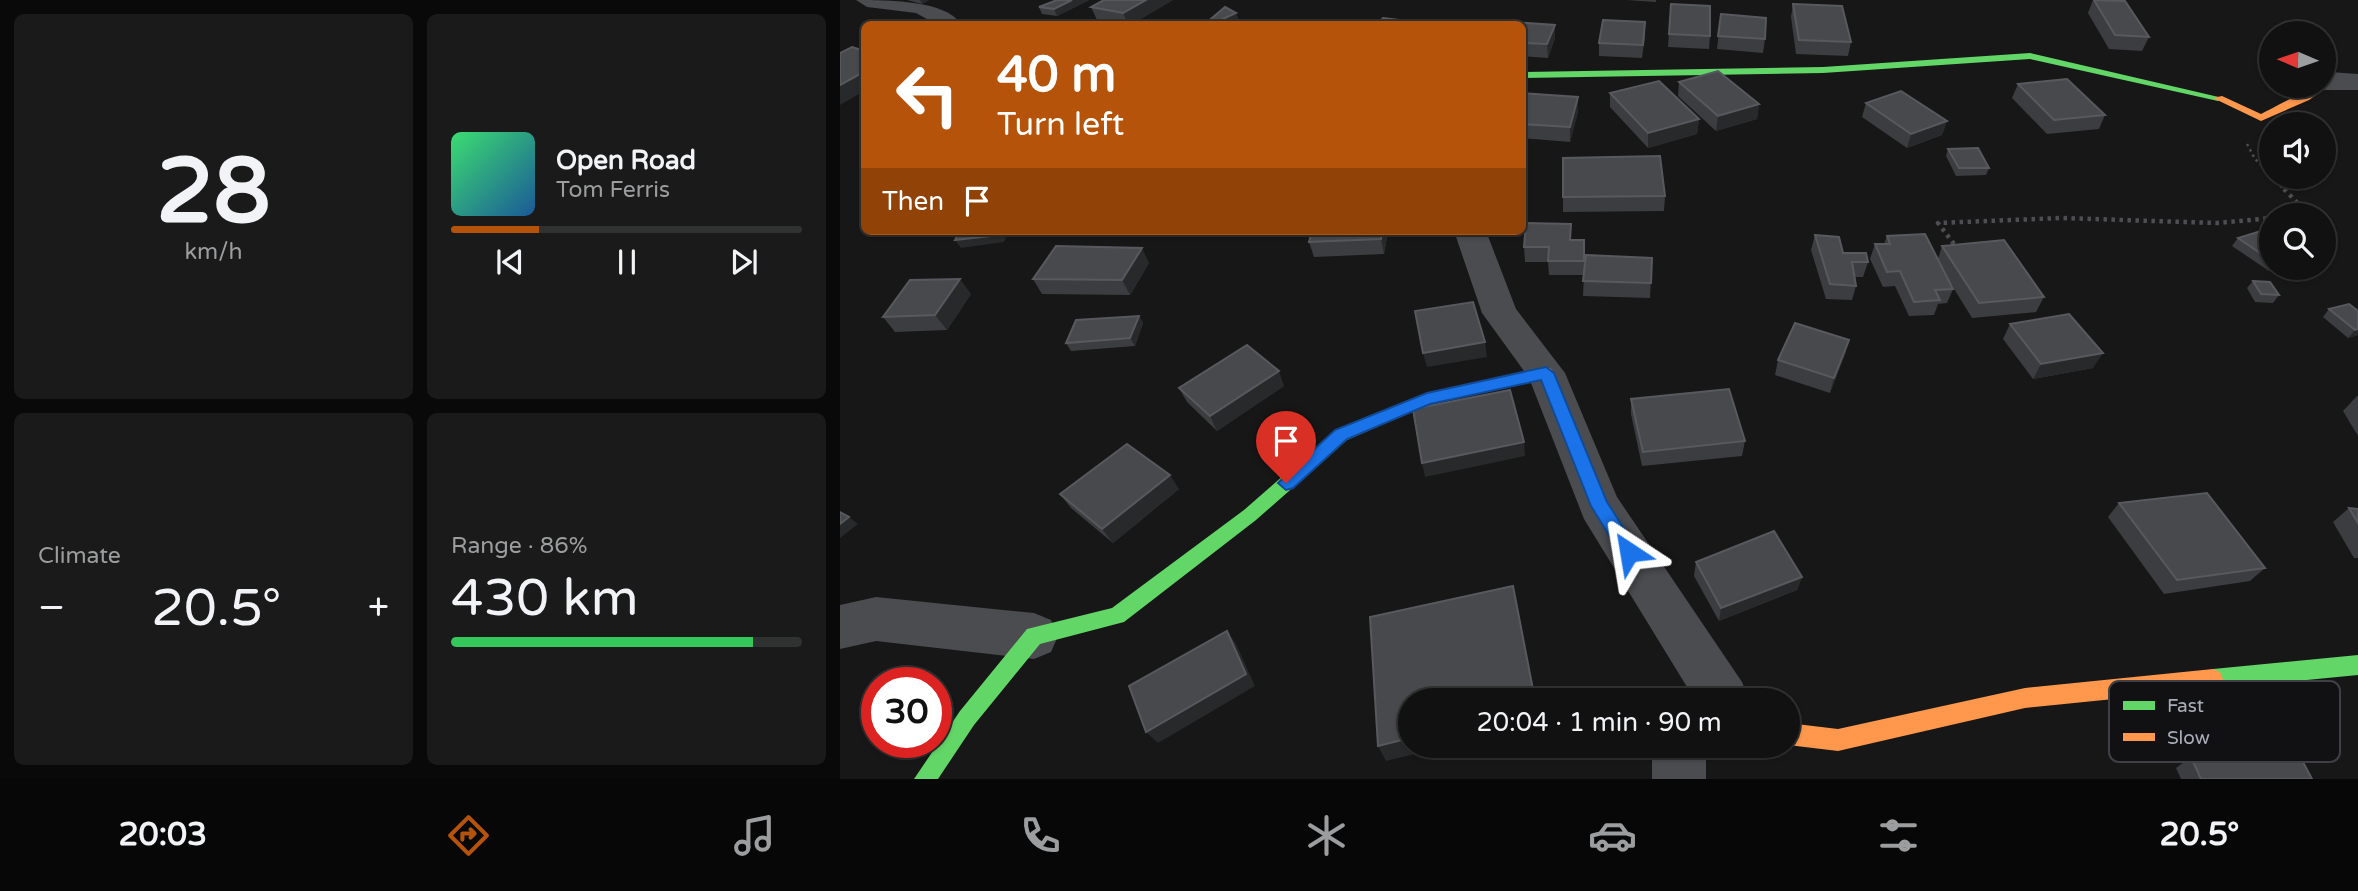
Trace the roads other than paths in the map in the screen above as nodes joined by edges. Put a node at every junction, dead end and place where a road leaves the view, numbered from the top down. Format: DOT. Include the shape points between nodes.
graph roads {
  1 [pos="867,0"];
  2 [pos="947,21"];
  3 [pos="1526,75"];
  4 [pos="2336,80"];
  5 [pos="2358,82"];
  6 [pos="2305,98"];
  7 [pos="1471,235"];
  8 [pos="1546,373"];
  9 [pos="840,627"];
  10 [pos="1034,636"];
  11 [pos="2358,665"];
  12 [pos="2197,681"];
  13 [pos="1712,688"];
  14 [pos="2109,690"];
  15 [pos="1800,735"];
  16 [pos="1678,758"];
  17 [pos="925,779"];
  18 [pos="1679,779"];
  1 -- 2 [label="street" via="922,7"];
  3 -- 6 [label="street" via="1823,70 2030,56 2208,93 2261,118"];
  4 -- 5 [label="street"];
  7 -- 8 [label="street" via="1500,313"];
  8 -- 10 [label="street" via="1427,399 1341,435 1250,515 1116,617"];
  8 -- 13 [label="street" via="1600,506"];
  9 -- 10 [label="street" via="876,619"];
  10 -- 17 [label="street" via="967,718"];
  11 -- 12 [label="street"];
  14 -- 15 [label="street" via="2025,698 1838,740"];
  16 -- 18 [label="street"];
}
